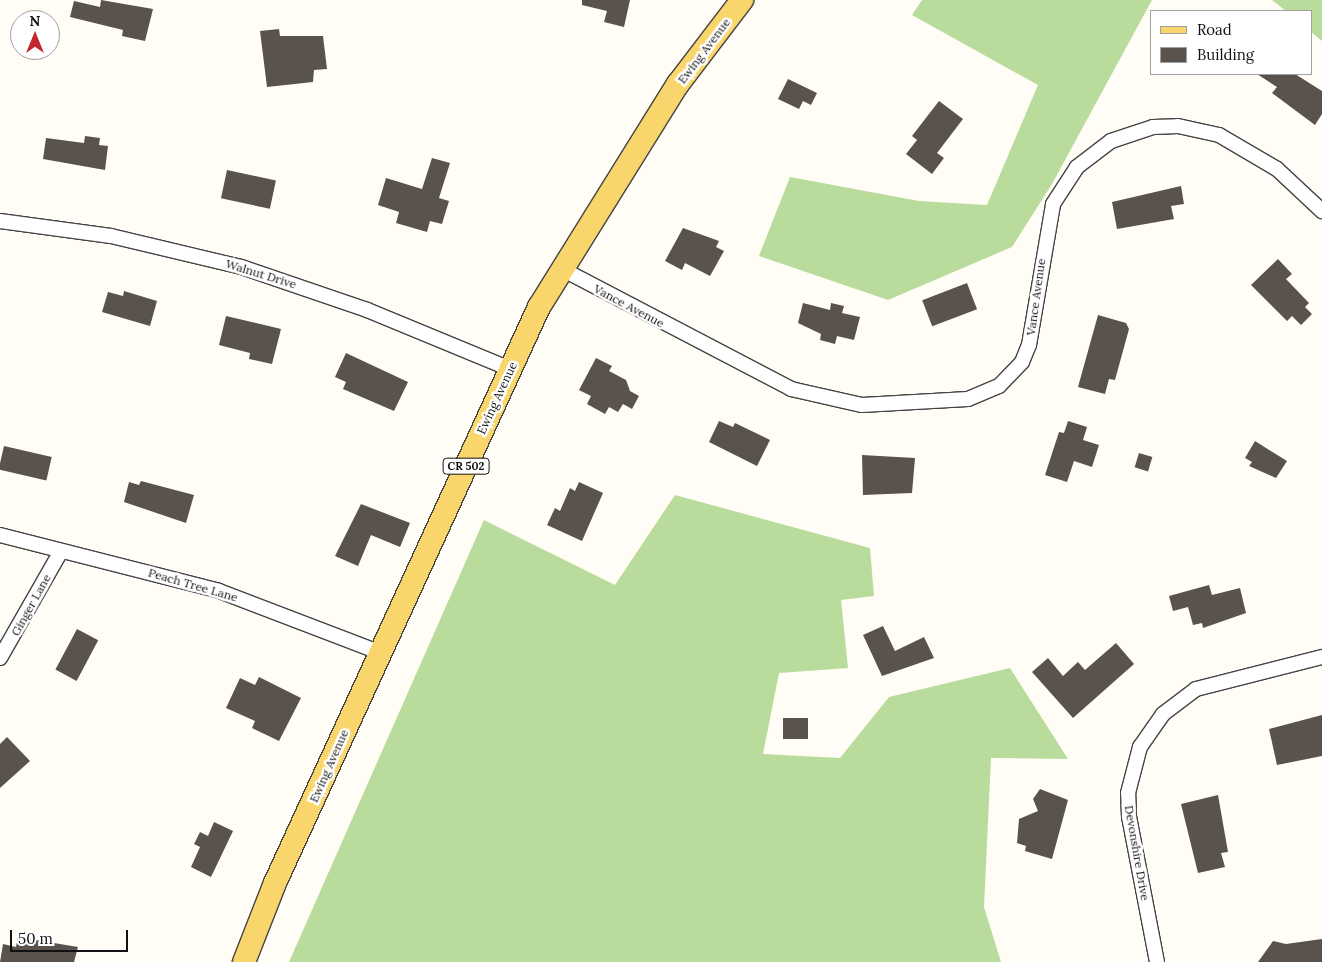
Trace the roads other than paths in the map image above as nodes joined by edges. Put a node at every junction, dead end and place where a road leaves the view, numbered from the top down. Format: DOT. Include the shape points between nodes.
graph roads {
  1 [pos="742,0"];
  2 [pos="1322,211"];
  3 [pos="0,220"];
  4 [pos="560,268"];
  5 [pos="510,369"];
  6 [pos="0,535"];
  7 [pos="61,550"];
  8 [pos="381,653"];
  9 [pos="1322,657"];
  10 [pos="0,658"];
  11 [pos="244,962"];
  12 [pos="1157,962"];
  1 -- 4 [label="main road, Ewing Avenue / CR 502" via="678,84"];
  2 -- 4 [label="street, Vance Avenue" via="1277,169 1219,135 1178,126 1153,126 1111,141 1077,166 1053,204 1029,345 1022,362 999,386 968,399 862,405 791,388"];
  3 -- 5 [label="street, Walnut Drive" via="111,236 241,267 367,310"];
  4 -- 5 [label="main road, Ewing Avenue / CR 502"];
  5 -- 8 [label="main road, Ewing Avenue / CR 502"];
  6 -- 7 [label="street, Peach Tree Lane"];
  7 -- 8 [label="street, Peach Tree Lane" via="219,591"];
  7 -- 10 [label="street, Ginger Lane"];
  8 -- 11 [label="main road, Ewing Avenue / CR 502"];
  9 -- 12 [label="street, Devonshire Drive" via="1196,689 1163,714 1140,747 1130,778 1129,817"];
}
